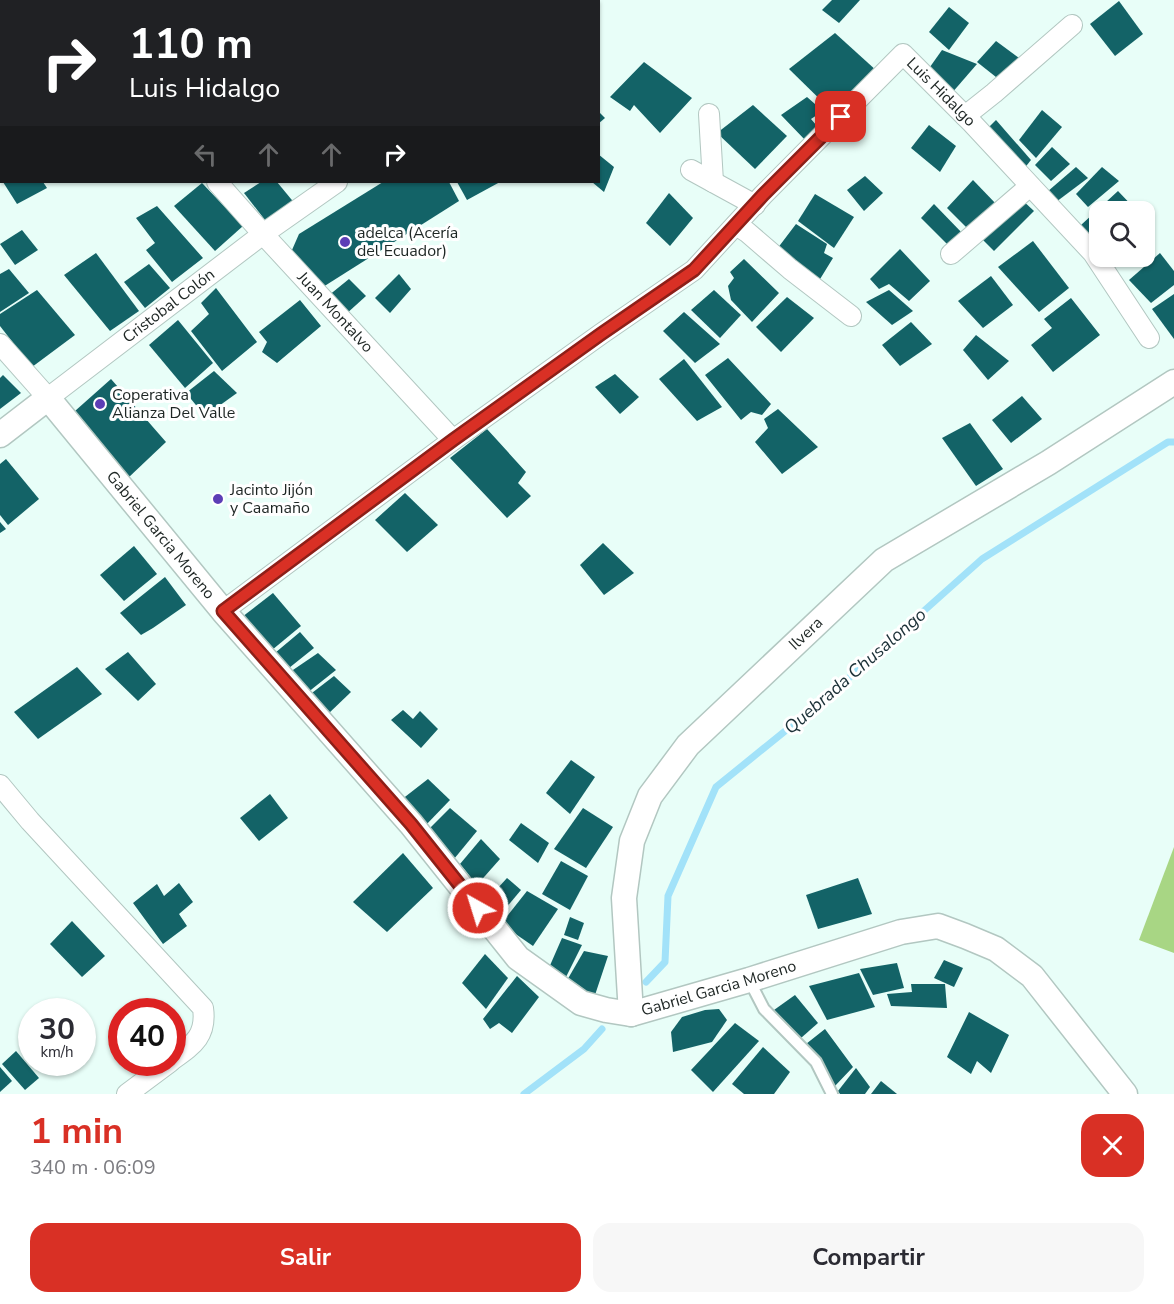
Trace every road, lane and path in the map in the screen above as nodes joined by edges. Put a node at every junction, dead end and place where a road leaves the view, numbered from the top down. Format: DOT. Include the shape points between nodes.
graph roads {
  1 [pos="1072,25"];
  2 [pos="709,114"];
  3 [pos="965,116"];
  4 [pos="691,170"];
  5 [pos="713,182"];
  6 [pos="218,183"];
  7 [pos="336,183"];
  8 [pos="1030,186"];
  9 [pos="754,205"];
  10 [pos="736,225"];
  11 [pos="263,234"];
  12 [pos="951,254"];
  13 [pos="850,316"];
  14 [pos="1149,338"];
  15 [pos="0,344"];
  16 [pos="1174,382"];
  17 [pos="48,398"];
  18 [pos="0,435"];
  19 [pos="453,440"];
  20 [pos="223,611"];
  21 [pos="0,785"];
  22 [pos="749,980"];
  23 [pos="631,1014"];
  24 [pos="186,1049"];
  25 [pos="151,1076"];
  26 [pos="127,1094"];
  27 [pos="832,1094"];
  28 [pos="1125,1094"];
  1 -- 3 [label="street"];
  2 -- 5 [label="street"];
  3 -- 8 [label="street, Luis Hidalgo"];
  3 -- 9 [label="street, Luis Hidalgo" via="903,54"];
  4 -- 5 [label="street"];
  5 -- 9 [label="street"];
  6 -- 11 [label="street, Juan Montalvo"];
  7 -- 11 [label="street, Cristobal Colón"];
  8 -- 12 [label="street"];
  8 -- 14 [label="street, Luis Hidalgo" via="1093,253"];
  9 -- 10 [label="street, Luis Hidalgo"];
  10 -- 13 [label="street"];
  10 -- 19 [label="street, Luis Hidalgo" via="694,270"];
  11 -- 17 [label="street, Cristobal Colón"];
  11 -- 19 [label="street, Juan Montalvo"];
  15 -- 17 [label="street, Gabriel Garcia Moreno"];
  16 -- 23 [label="street, Ilvera" via="1048,463 884,560 688,745 650,796 632,840 624,898"];
  17 -- 18 [label="street, Cristobal Colón"];
  17 -- 20 [label="street, Gabriel Garcia Moreno"];
  19 -- 20 [label="street, Luis Hidalgo"];
  20 -- 23 [label="street, Gabriel Garcia Moreno" via="411,824 518,958 581,1003"];
  21 -- 24 [label="street" via="203,1008 197,1041"];
  22 -- 23 [label="street, Gabriel Garcia Moreno"];
  22 -- 27 [label="lane" via="764,1009 816,1062"];
  22 -- 28 [label="street, Gabriel Garcia Moreno" via="901,932 938,926 996,949 1032,976"];
  25 -- 26 [label="street"];
}
